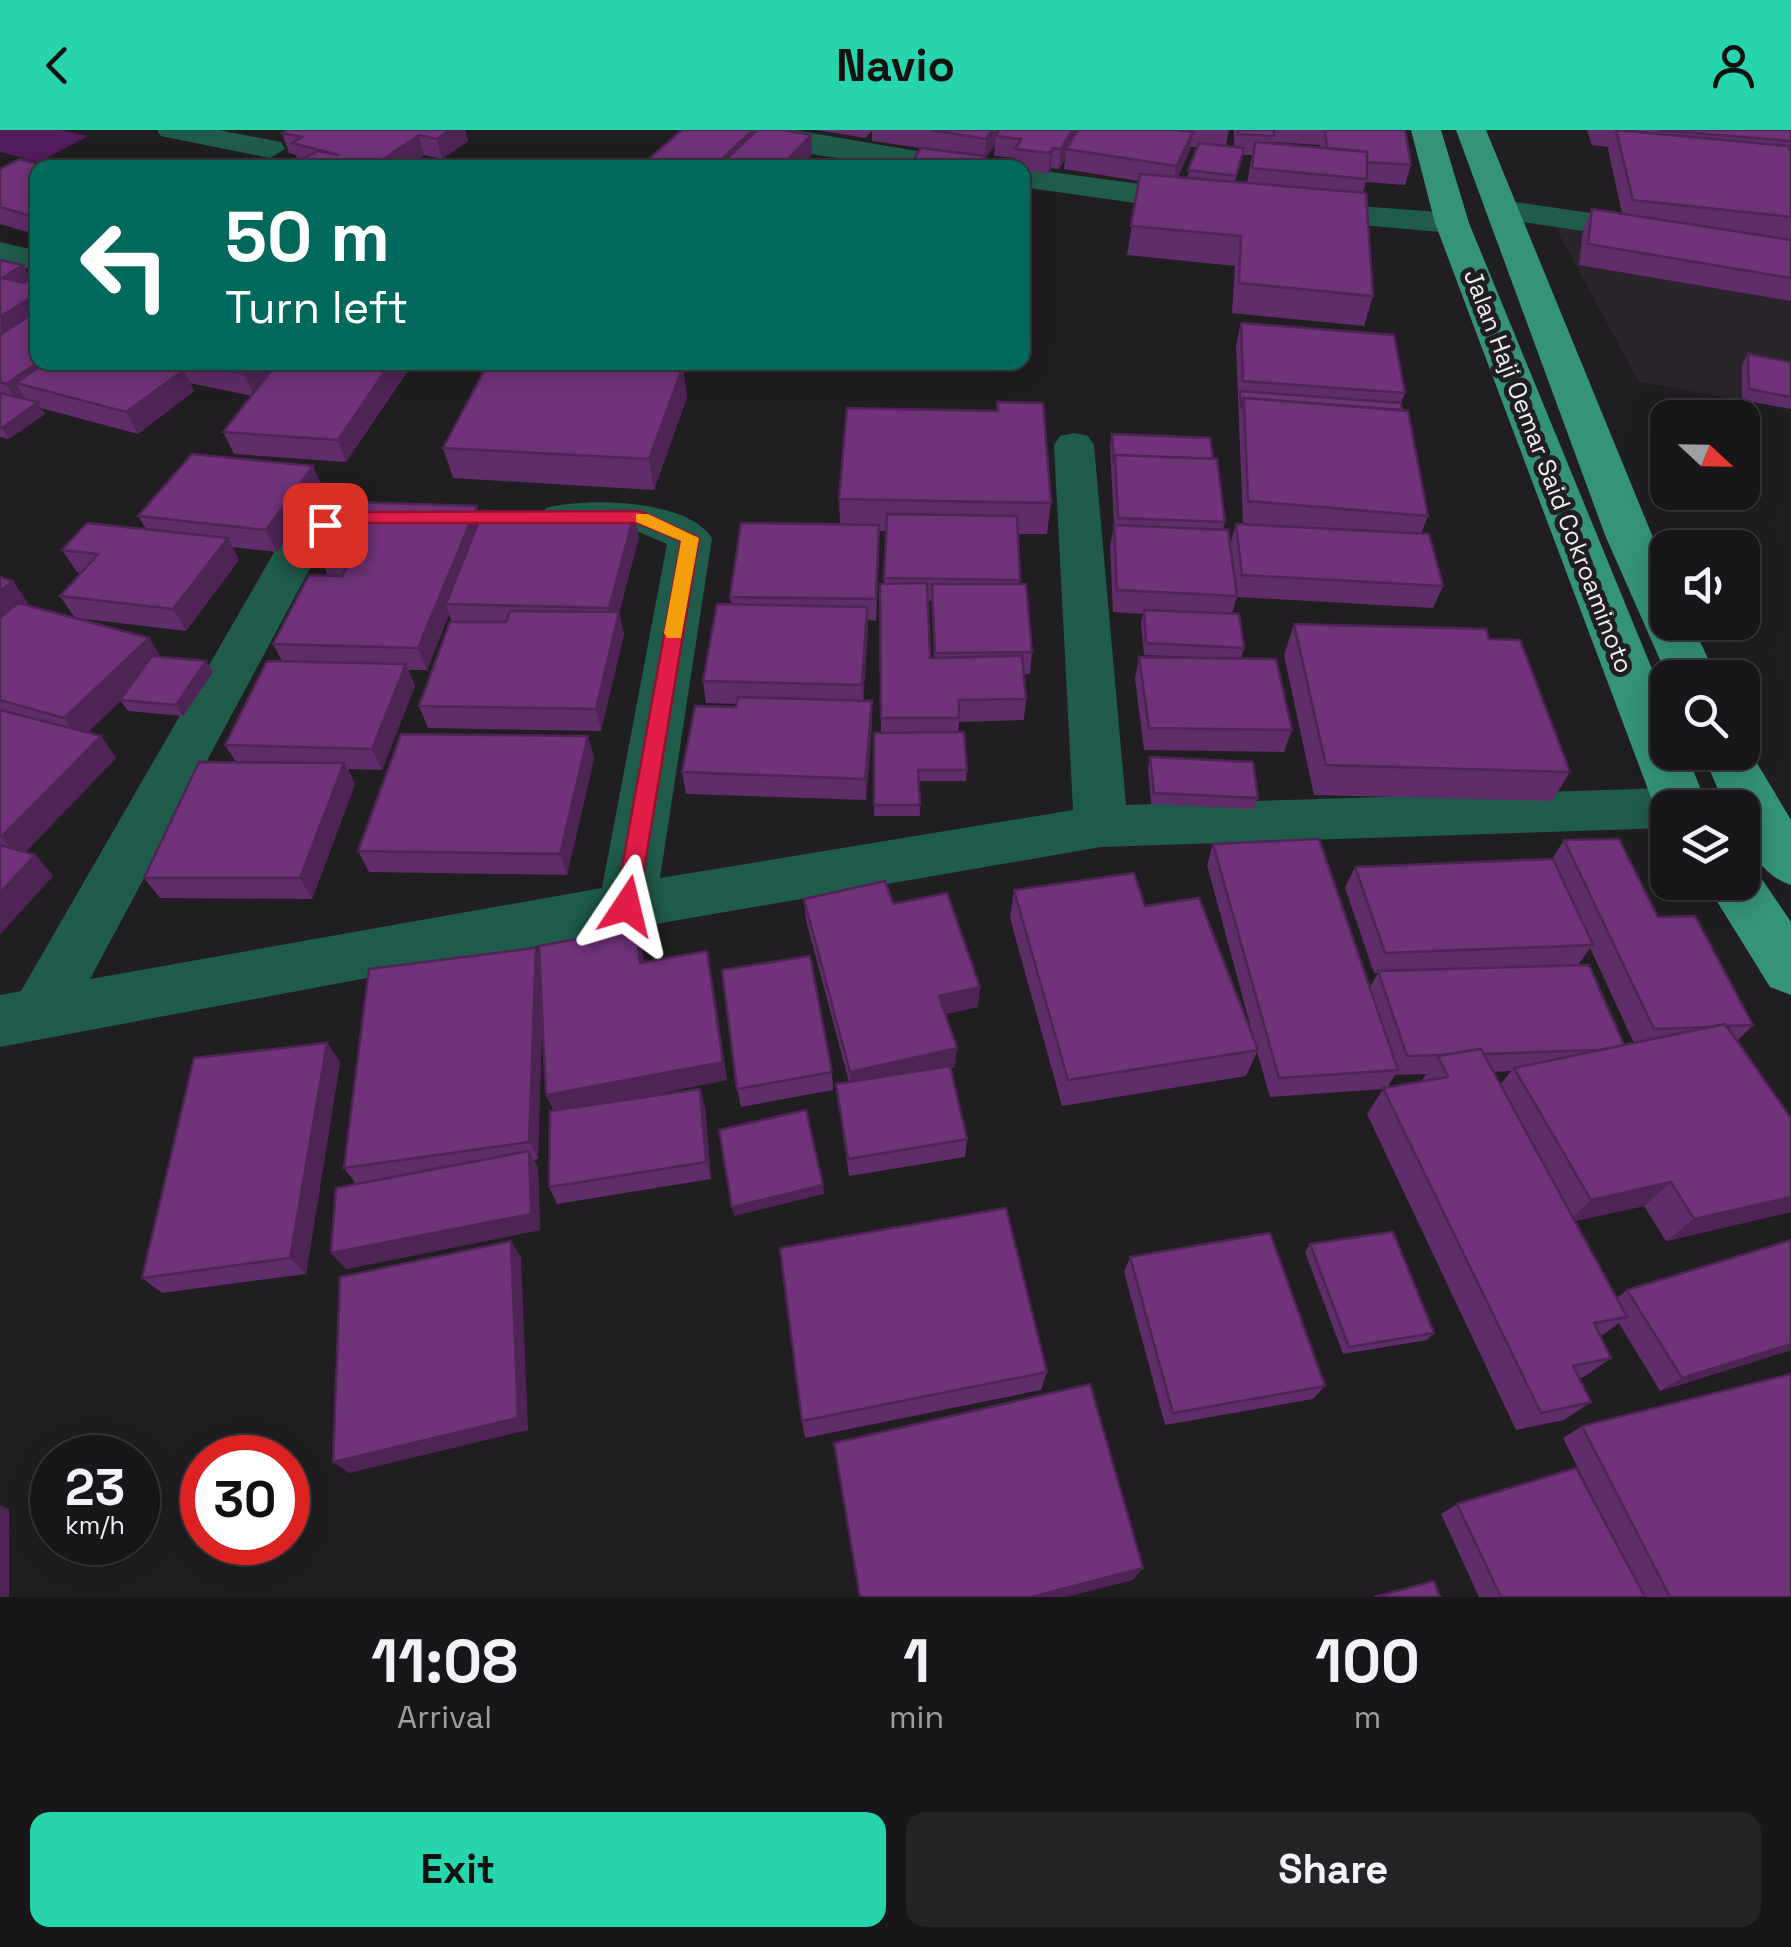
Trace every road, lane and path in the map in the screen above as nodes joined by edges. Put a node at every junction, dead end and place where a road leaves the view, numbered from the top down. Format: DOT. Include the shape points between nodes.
graph roads {
  1 [pos="172,130"];
  2 [pos="762,130"];
  3 [pos="1426,130"];
  4 [pos="1471,130"];
  5 [pos="270,148"];
  6 [pos="915,160"];
  7 [pos="1030,178"];
  8 [pos="1501,210"];
  9 [pos="1451,214"];
  10 [pos="0,252"];
  11 [pos="1791,252"];
  12 [pos="30,258"];
  13 [pos="1074,445"];
  14 [pos="465,517"];
  15 [pos="523,517"];
  16 [pos="1572,535"];
  17 [pos="1627,535"];
  18 [pos="1684,660"];
  19 [pos="1735,770"];
  20 [pos="1674,790"];
  21 [pos="1650,809"];
  22 [pos="1101,826"];
  23 [pos="1791,863"];
  24 [pos="1744,900"];
  25 [pos="627,906"];
  26 [pos="1791,970"];
  27 [pos="20,1018"];
  1 -- 5 [label="street"];
  2 -- 6 [label="street"];
  3 -- 9 [label="main road, Jalan Haji Oemar Said Cokroaminoto"];
  4 -- 8 [label="main road, Jalan Haji Oemar Said Cokroaminoto"];
  7 -- 9 [label="street" via="1250,208"];
  8 -- 9 [label="main road"];
  8 -- 11 [label="street"];
  8 -- 17 [label="main road, Jalan Haji Oemar Said Cokroaminoto"];
  9 -- 16 [label="main road, Jalan Haji Oemar Said Cokroaminoto"];
  10 -- 12 [label="street"];
  13 -- 22 [label="street"];
  14 -- 27 [label="street" via="348,517 306,537"];
  15 -- 25 [label="street" via="640,517 690,538"];
  16 -- 17 [label="main road"];
  16 -- 20 [label="main road, Jalan Haji Oemar Said Cokroaminoto"];
  17 -- 18 [label="main road, Jalan Haji Oemar Said Cokroaminoto"];
  19 -- 23 [label="main road"];
  21 -- 22 [label="street"];
  22 -- 25 [label="street"];
  24 -- 26 [label="main road"];
  25 -- 27 [label="street"];
}
